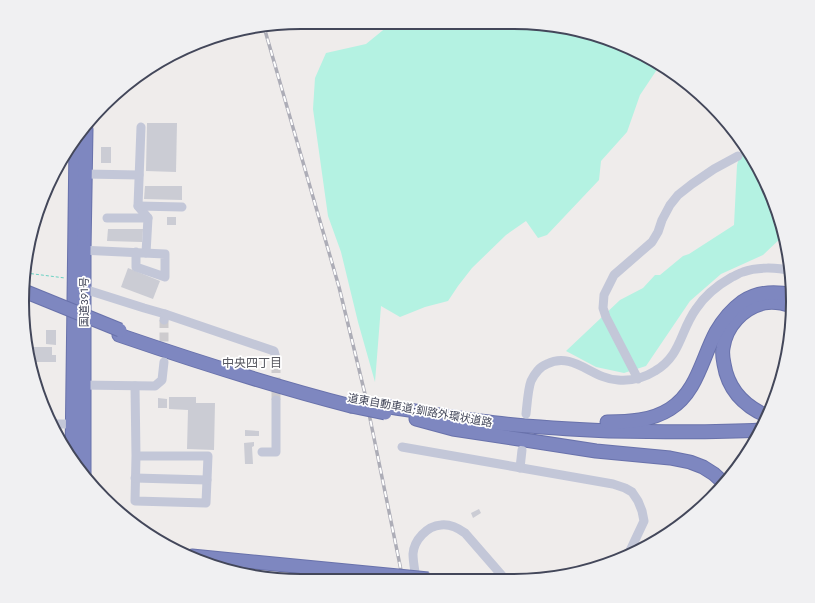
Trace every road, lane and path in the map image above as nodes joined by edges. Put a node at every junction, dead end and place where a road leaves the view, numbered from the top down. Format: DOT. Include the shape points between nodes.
graph roads {
  1 [pos="141,127"];
  2 [pos="86,135"];
  3 [pos="76,148"];
  4 [pos="738,156"];
  5 [pos="86,174"];
  6 [pos="139,174"];
  7 [pos="138,206"];
  8 [pos="182,208"];
  9 [pos="107,218"];
  10 [pos="148,218"];
  11 [pos="79,250"];
  12 [pos="136,252"];
  13 [pos="146,253"];
  14 [pos="784,269"];
  15 [pos="31,274"];
  16 [pos="66,279"];
  17 [pos="84,289"];
  18 [pos="29,293"];
  19 [pos="786,294"];
  20 [pos="29,299"];
  21 [pos="786,304"];
  22 [pos="119,332"];
  23 [pos="276,358"];
  24 [pos="164,362"];
  25 [pos="638,379"];
  26 [pos="78,385"];
  27 [pos="135,386"];
  28 [pos="276,400"];
  29 [pos="385,410"];
  30 [pos="762,413"];
  31 [pos="526,414"];
  32 [pos="416,419"];
  33 [pos="480,421"];
  34 [pos="58,424"];
  35 [pos="65,424"];
  36 [pos="753,430"];
  37 [pos="749,437"];
  38 [pos="402,447"];
  39 [pos="73,449"];
  40 [pos="522,450"];
  41 [pos="262,452"];
  42 [pos="136,456"];
  43 [pos="83,465"];
  44 [pos="520,468"];
  45 [pos="135,478"];
  46 [pos="719,479"];
  47 [pos="207,480"];
  48 [pos="632,547"];
  49 [pos="208,558"];
  50 [pos="229,564"];
  51 [pos="322,574"];
  52 [pos="377,574"];
  53 [pos="415,574"];
  54 [pos="501,574"];
  1 -- 6 [label="street"];
  2 -- 5 [label="highway, 国道391号"];
  3 -- 11 [label="highway, 国道391号"];
  4 -- 25 [label="street" via="714,169 678,195 652,242 614,275 604,295 603,308 606,317"];
  5 -- 6 [label="street"];
  5 -- 11 [label="highway, 国道391号"];
  6 -- 7 [label="street"];
  7 -- 8 [label="street"];
  7 -- 10 [label="street"];
  9 -- 10 [label="street"];
  10 -- 13 [label="street"];
  11 -- 12 [label="street"];
  11 -- 17 [label="highway, 国道391号"];
  11 -- 26 [label="highway, 国道391号"];
  12 -- 13 [label="street"];
  12 -- 13 [label="street" via="136,267 165,277 165,254"];
  14 -- 25 [label="street" via="764,268 742,272 709,293 695,309 676,351 667,362 656,371"];
  15 -- 16 [label="path"];
  17 -- 23 [label="street" via="274,351"];
  17 -- 26 [label="highway, 国道391号"];
  18 -- 22 [label="highway, 道東自動車道;釧路外環状道路, bridge"];
  19 -- 33 [label="highway" via="759,294 747,298 735,307 716,332 693,385 671,409 659,415 635,422"];
  20 -- 22 [label="highway, 道東自動車道;釧路外環状道路"];
  21 -- 30 [label="highway" via="765,302 740,315 732,325 723,349 726,373 731,386 748,406"];
  22 -- 29 [label="highway, 道東自動車道;釧路外環状道路, bridge" via="175,354 310,396"];
  24 -- 27 [label="street" via="162,380 155,386"];
  25 -- 31 [label="street" via="617,380 601,376 579,364 564,360 551,362 536,371 530,382"];
  26 -- 27 [label="street"];
  26 -- 39 [label="highway, 国道391号"];
  26 -- 43 [label="highway, 国道391号"];
  27 -- 42 [label="street"];
  28 -- 41 [label="street" via="276,452"];
  29 -- 32 [label="highway, 道東自動車道;釧路外環状道路"];
  29 -- 33 [label="highway, 道東自動車道;釧路外環状道路"];
  32 -- 37 [label="highway, 道東自動車道;釧路外環状道路" via="578,435 688,439"];
  32 -- 46 [label="highway" via="453,429 596,451 670,458 703,466"];
  33 -- 36 [label="highway, 道東自動車道;釧路外環状道路" via="628,431"];
  34 -- 35 [label="street"];
  38 -- 44 [label="street"];
  40 -- 44 [label="street"];
  42 -- 45 [label="street"];
  42 -- 47 [label="street" via="208,456"];
  44 -- 48 [label="street" via="613,484 632,492 638,500 644,521"];
  45 -- 47 [label="street"];
  45 -- 47 [label="street" via="135,501 206,503"];
  49 -- 52 [label="highway, bridge"];
  50 -- 51 [label="highway"];
  53 -- 54 [label="street" via="413,554 418,539 431,527 442,524 459,528 465,533"];
}
